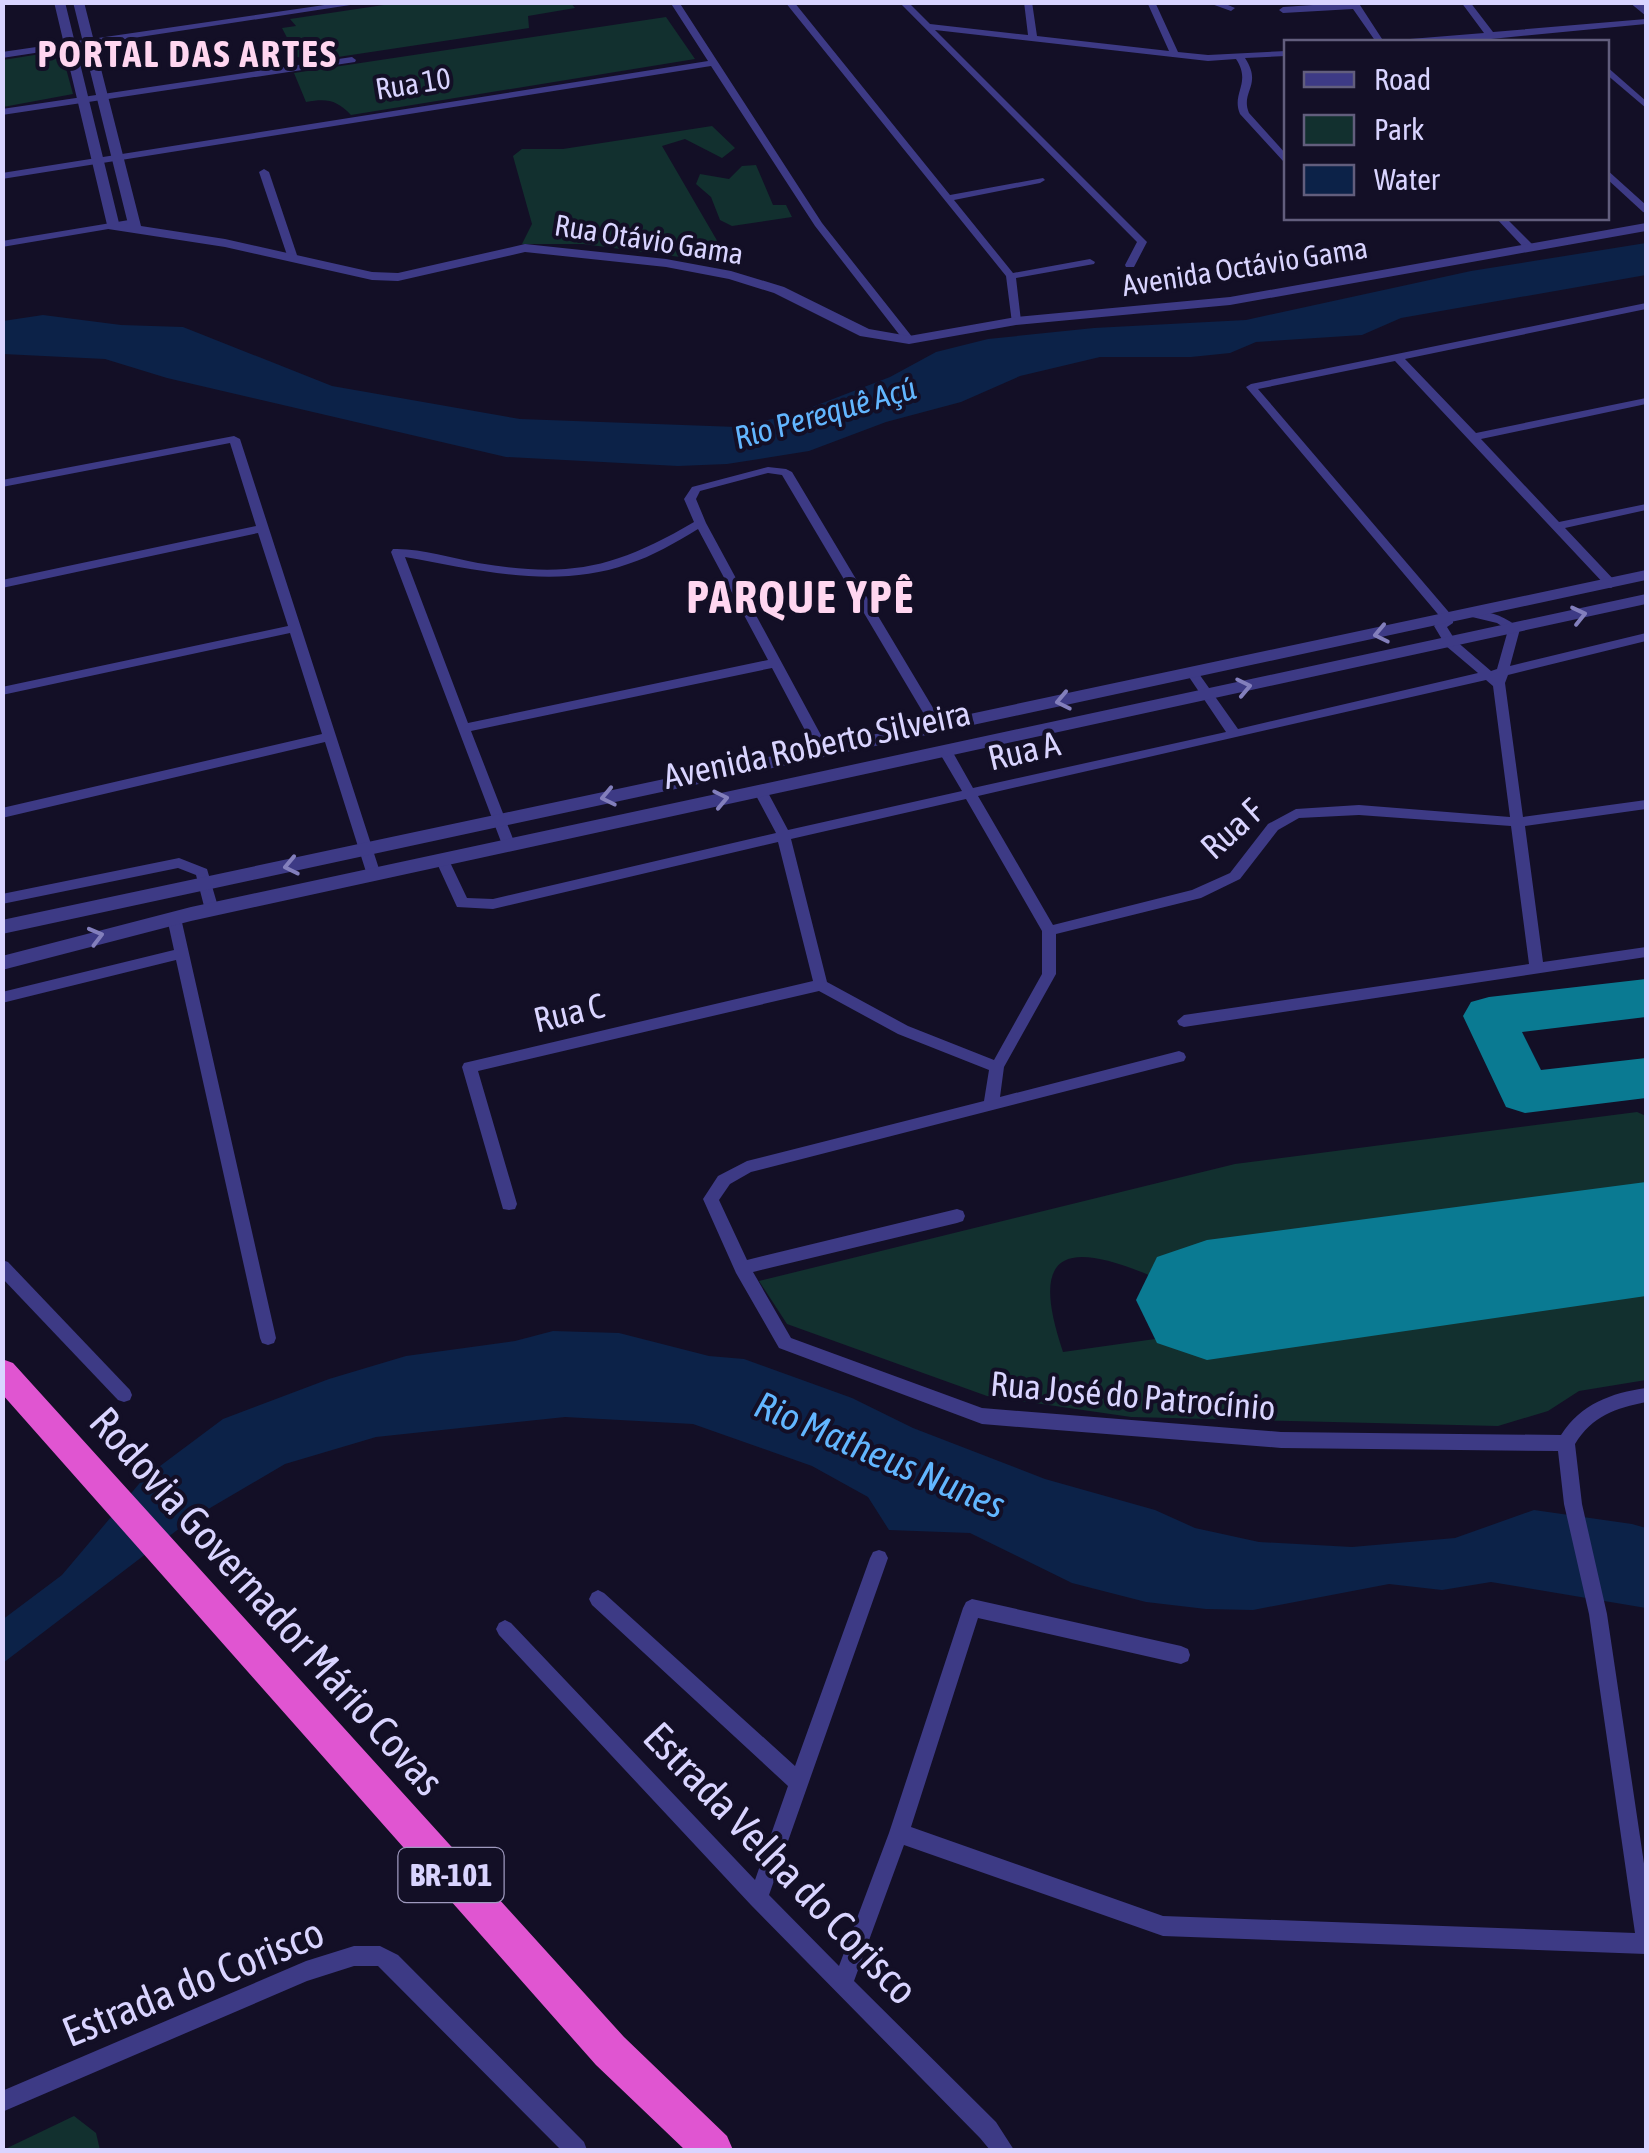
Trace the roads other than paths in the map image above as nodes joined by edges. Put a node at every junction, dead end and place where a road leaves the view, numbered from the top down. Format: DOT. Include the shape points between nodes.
graph roads {
  1 [pos="59,2"];
  2 [pos="78,2"];
  3 [pos="366,2"];
  4 [pos="674,2"];
  5 [pos="789,2"];
  6 [pos="903,2"];
  7 [pos="1028,2"];
  8 [pos="1151,2"];
  9 [pos="1210,2"];
  10 [pos="1465,2"];
  11 [pos="1634,2"];
  12 [pos="1354,4"];
  13 [pos="1232,8"];
  14 [pos="1283,10"];
  15 [pos="1646,12"];
  16 [pos="1646,22"];
  17 [pos="926,26"];
  18 [pos="1560,31"];
  19 [pos="1490,36"];
  20 [pos="1033,37"];
  21 [pos="1379,40"];
  22 [pos="1468,40"];
  23 [pos="1571,40"];
  24 [pos="88,43"];
  25 [pos="69,45"];
  26 [pos="1284,53"];
  27 [pos="1174,54"];
  28 [pos="2,55"];
  29 [pos="1240,58"];
  30 [pos="352,60"];
  31 [pos="714,63"];
  32 [pos="1609,72"];
  33 [pos="104,97"];
  34 [pos="83,100"];
  35 [pos="1646,105"];
  36 [pos="2,112"];
  37 [pos="119,157"];
  38 [pos="1284,157"];
  39 [pos="98,160"];
  40 [pos="264,172"];
  41 [pos="1609,175"];
  42 [pos="2,176"];
  43 [pos="1040,180"];
  44 [pos="947,198"];
  45 [pos="1646,210"];
  46 [pos="1504,220"];
  47 [pos="113,226"];
  48 [pos="135,226"];
  49 [pos="1646,227"];
  50 [pos="2,244"];
  51 [pos="1530,248"];
  52 [pos="293,258"];
  53 [pos="1090,262"];
  54 [pos="1130,265"];
  55 [pos="1011,276"];
  56 [pos="1646,306"];
  57 [pos="1016,322"];
  58 [pos="909,340"];
  59 [pos="1397,356"];
  60 [pos="1646,401"];
  61 [pos="1475,437"];
  62 [pos="2,484"];
  63 [pos="1646,506"];
  64 [pos="700,523"];
  65 [pos="1558,526"];
  66 [pos="260,529"];
  67 [pos="1646,575"];
  68 [pos="2,584"];
  69 [pos="1610,584"];
  70 [pos="1646,599"];
  71 [pos="1476,614"];
  72 [pos="1449,620"];
  73 [pos="292,629"];
  74 [pos="1514,630"];
  75 [pos="1646,637"];
  76 [pos="1450,642"];
  77 [pos="775,663"];
  78 [pos="1193,674"];
  79 [pos="1497,678"];
  80 [pos="2,691"];
  81 [pos="1208,695"];
  82 [pos="971,720"];
  83 [pos="463,728"];
  84 [pos="938,728"];
  85 [pos="1234,733"];
  86 [pos="328,738"];
  87 [pos="990,742"];
  88 [pos="822,750"];
  89 [pos="946,752"];
  90 [pos="760,790"];
  91 [pos="968,795"];
  92 [pos="1646,804"];
  93 [pos="2,813"];
  94 [pos="499,821"];
  95 [pos="1519,822"];
  96 [pos="783,834"];
  97 [pos="508,844"];
  98 [pos="365,850"];
  99 [pos="442,860"];
  100 [pos="374,874"];
  101 [pos="206,884"];
  102 [pos="2,899"];
  103 [pos="212,910"];
  104 [pos="174,918"];
  105 [pos="2,927"];
  106 [pos="1049,931"];
  107 [pos="1646,952"];
  108 [pos="179,954"];
  109 [pos="2,963"];
  110 [pos="1536,968"];
  111 [pos="821,985"];
  112 [pos="2,998"];
  113 [pos="1184,1021"];
  114 [pos="1179,1058"];
  115 [pos="997,1067"];
  116 [pos="991,1104"];
  117 [pos="509,1204"];
  118 [pos="957,1216"];
  119 [pos="2,1267"];
  120 [pos="742,1268"];
  121 [pos="268,1338"];
  122 [pos="2,1372"];
  123 [pos="124,1395"];
  124 [pos="1646,1395"];
  125 [pos="1566,1443"];
  126 [pos="879,1558"];
  127 [pos="598,1598"];
  128 [pos="505,1629"];
  129 [pos="1181,1656"];
  130 [pos="798,1783"];
  131 [pos="899,1834"];
  132 [pos="758,1898"];
  133 [pos="1646,1943"];
  134 [pos="844,1981"];
  135 [pos="2,2102"];
  136 [pos="576,2150"];
  137 [pos="713,2150"];
  138 [pos="1004,2150"];
  1 -- 25 [label="street"];
  2 -- 24 [label="street"];
  3 -- 24 [label="street"];
  4 -- 31 [label="street"];
  5 -- 44 [label="street"];
  6 -- 17 [label="street"];
  7 -- 20 [label="street"];
  8 -- 27 [label="street"];
  9 -- 13 [label="street"];
  10 -- 19 [label="street"];
  11 -- 15 [label="street"];
  12 -- 14 [label="street"];
  12 -- 21 [label="street"];
  16 -- 18 [label="street"];
  17 -- 20 [label="street"];
  17 -- 54 [label="street" via="1142,242"];
  18 -- 19 [label="street"];
  18 -- 23 [label="street"];
  19 -- 22 [label="street"];
  20 -- 27 [label="street"];
  24 -- 25 [label="street"];
  24 -- 33 [label="street"];
  25 -- 28 [label="street"];
  25 -- 34 [label="street"];
  26 -- 29 [label="street"];
  27 -- 29 [label="street"];
  29 -- 38 [label="street" via="1252,80 1241,105 1245,114"];
  30 -- 33 [label="street"];
  31 -- 37 [label="street, Rua 10"];
  31 -- 58 [label="street" via="818,224"];
  32 -- 35 [label="street"];
  33 -- 34 [label="street"];
  33 -- 37 [label="street"];
  34 -- 36 [label="street"];
  34 -- 39 [label="street"];
  37 -- 39 [label="street, Rua 10"];
  37 -- 48 [label="street"];
  39 -- 42 [label="street, Rua 10"];
  39 -- 47 [label="street"];
  40 -- 52 [label="street"];
  41 -- 45 [label="street"];
  43 -- 44 [label="street"];
  44 -- 55 [label="street"];
  46 -- 51 [label="street"];
  47 -- 48 [label="street, Rua Otávio Gama"];
  47 -- 50 [label="street"];
  48 -- 52 [label="street, Rua Otávio Gama"];
  49 -- 51 [label="street, Avenida Octávio Gama"];
  51 -- 57 [label="street, Avenida Octávio Gama" via="1176,309"];
  52 -- 58 [label="street, Rua Otávio Gama" via="398,277 524,248 666,263 779,290 864,332"];
  53 -- 55 [label="street"];
  55 -- 57 [label="street"];
  56 -- 59 [label="street"];
  57 -- 58 [label="street, Avenida Octávio Gama"];
  59 -- 61 [label="street"];
  59 -- 72 [label="street" via="1251,387"];
  60 -- 61 [label="street"];
  61 -- 65 [label="street"];
  62 -- 66 [label="street" via="234,438"];
  63 -- 65 [label="street"];
  64 -- 77 [label="street"];
  64 -- 83 [label="street" via="638,560 591,573 547,575 396,552"];
  64 -- 84 [label="street" via="690,499 696,489 768,470 786,472"];
  65 -- 69 [label="street"];
  66 -- 68 [label="street"];
  66 -- 73 [label="street"];
  67 -- 69 [label="street, Avenida Roberto Silveira"];
  69 -- 71 [label="street, Avenida Roberto Silveira"];
  74 -- 70 [label="street, Avenida Roberto Silveira, one-way"];
  71 -- 72 [label="street, Avenida Roberto Silveira"];
  71 -- 74 [label="street"];
  72 -- 76 [label="street" via="1440,626"];
  72 -- 78 [label="street, Avenida Roberto Silveira, one-way"];
  73 -- 80 [label="street"];
  73 -- 86 [label="street"];
  74 -- 76 [label="street, Avenida Roberto Silveira"];
  74 -- 79 [label="street"];
  75 -- 79 [label="street, Rua A"];
  76 -- 79 [label="street"];
  81 -- 76 [label="street, Avenida Roberto Silveira, one-way"];
  77 -- 83 [label="street"];
  77 -- 88 [label="street"];
  78 -- 81 [label="street"];
  78 -- 82 [label="street, Avenida Roberto Silveira, one-way"];
  79 -- 85 [label="street, Rua A"];
  79 -- 95 [label="street"];
  81 -- 85 [label="street"];
  81 -- 87 [label="street, Avenida Roberto Silveira"];
  82 -- 84 [label="street, Avenida Roberto Silveira"];
  82 -- 87 [label="street" via="989,725"];
  83 -- 94 [label="street"];
  84 -- 88 [label="street, Avenida Roberto Silveira"];
  84 -- 89 [label="street" via="936,740"];
  85 -- 91 [label="street, Rua A"];
  86 -- 93 [label="street"];
  86 -- 98 [label="street"];
  87 -- 89 [label="street, Avenida Roberto Silveira"];
  88 -- 94 [label="street, Avenida Roberto Silveira, one-way"];
  89 -- 90 [label="street, Avenida Roberto Silveira"];
  89 -- 91 [label="street"];
  90 -- 96 [label="street"];
  97 -- 90 [label="street, Avenida Roberto Silveira, one-way"];
  91 -- 96 [label="street, Rua A"];
  91 -- 106 [label="street"];
  92 -- 95 [label="street, Rua F"];
  94 -- 97 [label="street"];
  94 -- 98 [label="street, Avenida Roberto Silveira"];
  95 -- 106 [label="street, Rua F" via="1359,810 1296,814 1273,826 1235,876 1196,894"];
  95 -- 110 [label="street"];
  96 -- 99 [label="street, Rua A" via="476,906 462,903"];
  96 -- 111 [label="street"];
  97 -- 99 [label="street, Avenida Roberto Silveira"];
  98 -- 100 [label="street"];
  98 -- 101 [label="street, Avenida Roberto Silveira, one-way"];
  99 -- 100 [label="street, Avenida Roberto Silveira"];
  100 -- 103 [label="street, Avenida Roberto Silveira"];
  101 -- 102 [label="street" via="198,868 179,863"];
  101 -- 103 [label="street"];
  101 -- 105 [label="street, Avenida Roberto Silveira"];
  103 -- 104 [label="street, Avenida Roberto Silveira"];
  104 -- 108 [label="street"];
  109 -- 104 [label="street, Avenida Roberto Silveira, one-way"];
  106 -- 115 [label="street" via="1049,974"];
  107 -- 110 [label="street"];
  108 -- 112 [label="street"];
  108 -- 121 [label="street"];
  110 -- 113 [label="street"];
  111 -- 115 [label="street" via="903,1030"];
  111 -- 117 [label="street, Rua C" via="469,1067"];
  114 -- 116 [label="street, Rua José do Patrocínio"];
  115 -- 116 [label="street"];
  116 -- 120 [label="street, Rua José do Patrocínio" via="747,1167 724,1180 711,1199"];
  118 -- 120 [label="street"];
  119 -- 123 [label="street"];
  120 -- 125 [label="street, Rua José do Patrocínio" via="785,1343 982,1416 1281,1440"];
  122 -- 137 [label="highway, Rodovia Governador Mário Covas / BR-101" via="520,1954"];
  124 -- 125 [label="street" via="1582,1416"];
  125 -- 133 [label="street"];
  126 -- 130 [label="street"];
  127 -- 130 [label="street"];
  128 -- 132 [label="street, Estrada Velha do Corisco"];
  129 -- 131 [label="street" via="972,1608"];
  130 -- 132 [label="street"];
  131 -- 133 [label="street" via="1163,1926"];
  131 -- 134 [label="street"];
  132 -- 134 [label="street, Estrada Velha do Corisco"];
  134 -- 138 [label="street, Estrada Velha do Corisco"];
  135 -- 136 [label="street, Estrada do Corisco" via="306,1972 354,1956 380,1956 414,1982"];
}
